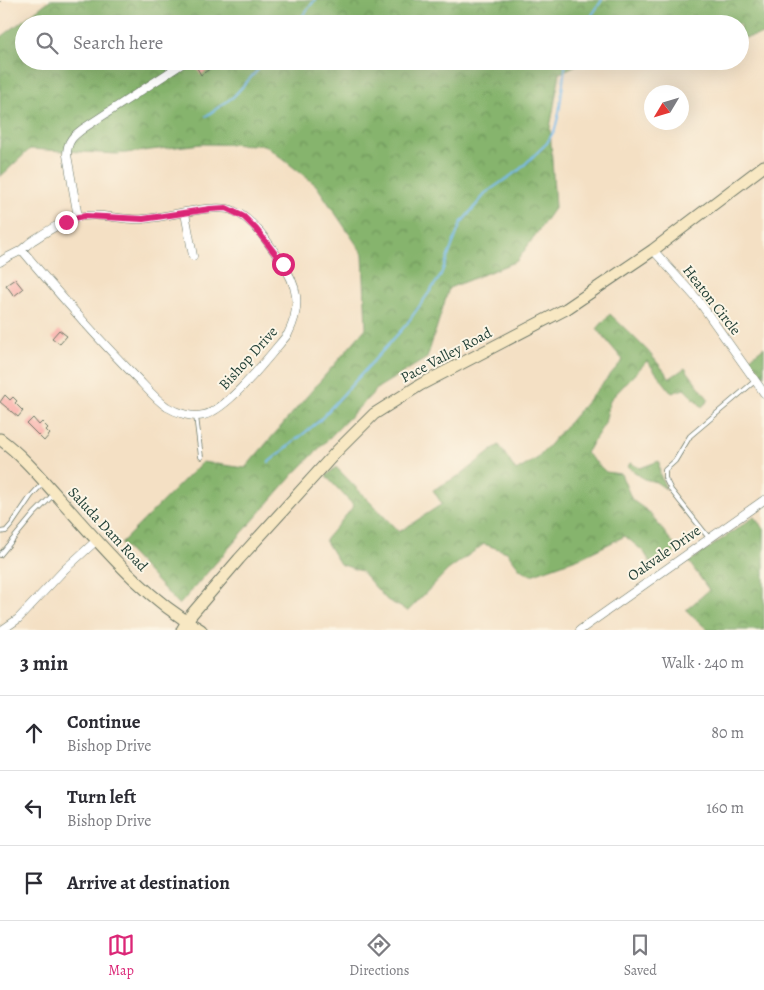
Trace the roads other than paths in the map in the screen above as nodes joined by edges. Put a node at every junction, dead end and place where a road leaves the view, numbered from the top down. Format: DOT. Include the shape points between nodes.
graph roads {
  1 [pos="173,70"];
  2 [pos="764,166"];
  3 [pos="185,213"];
  4 [pos="78,217"];
  5 [pos="22,250"];
  6 [pos="653,250"];
  7 [pos="193,256"];
  8 [pos="0,262"];
  9 [pos="755,381"];
  10 [pos="764,393"];
  11 [pos="196,416"];
  12 [pos="0,440"];
  13 [pos="201,457"];
  14 [pos="44,482"];
  15 [pos="54,493"];
  16 [pos="764,500"];
  17 [pos="0,532"];
  18 [pos="709,538"];
  19 [pos="97,540"];
  20 [pos="0,555"];
  21 [pos="184,626"];
  22 [pos="2,630"];
  23 [pos="200,630"];
  24 [pos="580,630"];
  1 -- 4 [label="street" via="70,138 67,155"];
  2 -- 6 [label="street, Pace Valley Road"];
  3 -- 4 [label="street, Bishop Drive" via="143,219"];
  3 -- 7 [label="street"];
  3 -- 11 [label="street, Bishop Drive" via="226,208 244,217 290,276 297,308 288,334 230,400 217,410"];
  4 -- 5 [label="street, Bishop Drive" via="54,227"];
  5 -- 8 [label="street, Bishop Drive"];
  5 -- 11 [label="street" via="62,298 166,406"];
  6 -- 9 [label="street, Heaton Circle" via="698,300"];
  6 -- 21 [label="street, Pace Valley Road" via="559,313 420,386 374,414 240,559"];
  9 -- 10 [label="street, Heaton Circle"];
  9 -- 18 [label="lane" via="690,436 675,462 666,470 665,478 670,490"];
  11 -- 13 [label="lane"];
  12 -- 14 [label="street, Saluda Dam Road" via="14,449"];
  14 -- 15 [label="street, Saluda Dam Road"];
  14 -- 17 [label="lane" via="6,531"];
  15 -- 19 [label="street, Saluda Dam Road"];
  15 -- 20 [label="lane"];
  16 -- 18 [label="street, Oakvale Drive"];
  18 -- 24 [label="street, Oakvale Drive"];
  19 -- 21 [label="street, Saluda Dam Road"];
  19 -- 22 [label="street" via="65,568 18,619"];
  21 -- 23 [label="street, Saluda Dam Road"];
}
